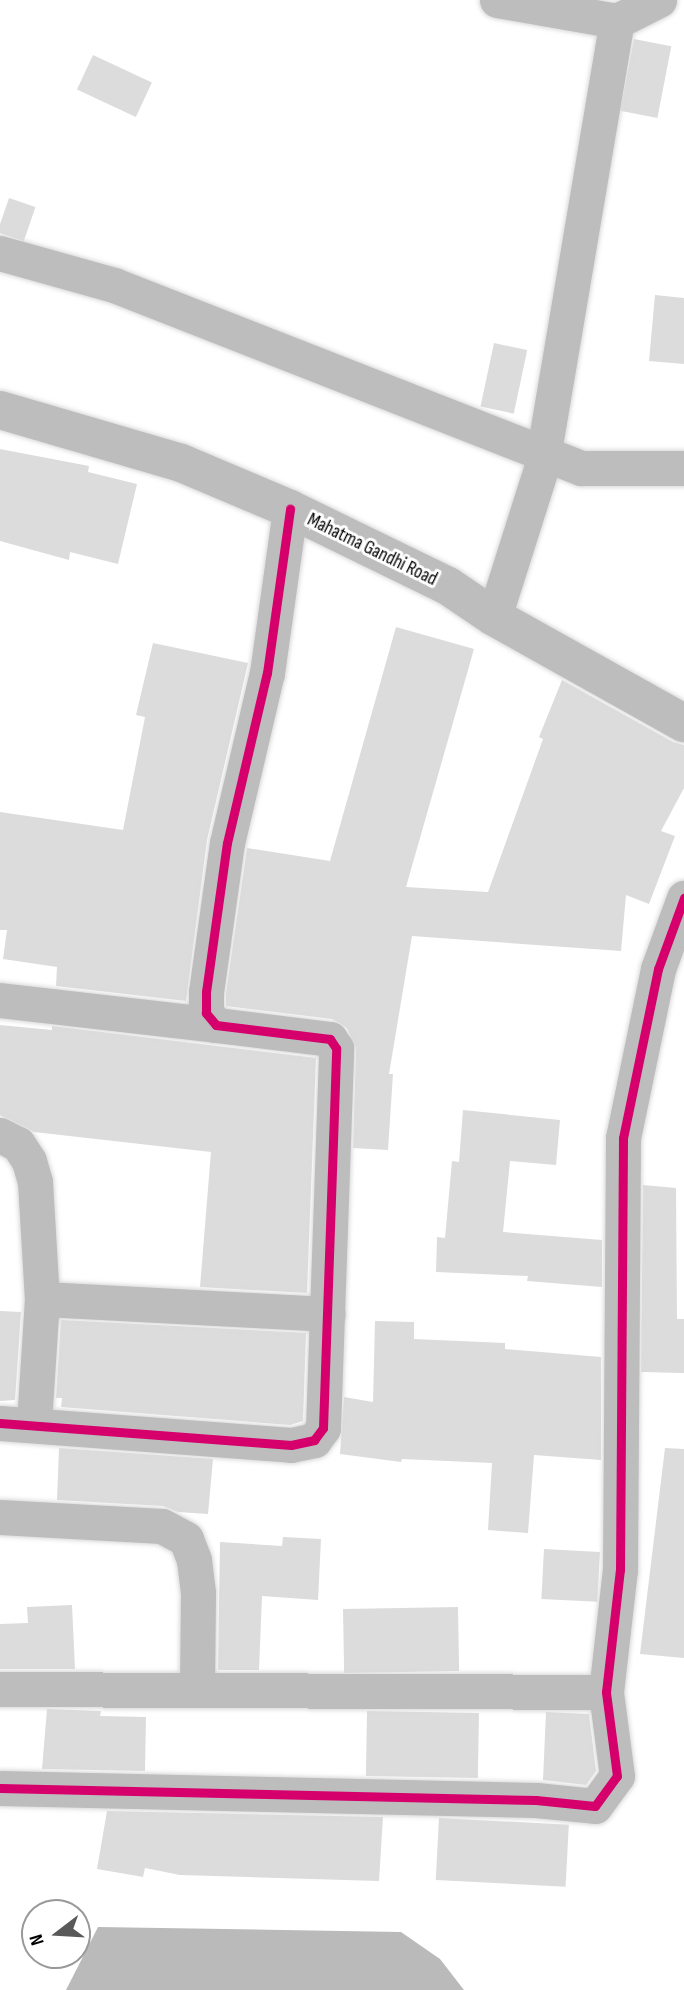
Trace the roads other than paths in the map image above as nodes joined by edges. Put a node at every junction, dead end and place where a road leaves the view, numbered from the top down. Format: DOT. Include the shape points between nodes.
graph roads {
  1 [pos="497,0"];
  2 [pos="659,0"];
  3 [pos="617,21"];
  4 [pos="0,253"];
  5 [pos="0,410"];
  6 [pos="542,463"];
  7 [pos="684,468"];
  8 [pos="290,509"];
  9 [pos="494,617"];
  10 [pos="684,723"];
  11 [pos="684,898"];
  12 [pos="0,1000"];
  13 [pos="216,1026"];
  14 [pos="0,1135"];
  15 [pos="42,1299"];
  16 [pos="328,1314"];
  17 [pos="17,1424"];
  18 [pos="0,1517"];
  19 [pos="197,1688"];
  20 [pos="0,1689"];
  21 [pos="606,1692"];
  22 [pos="0,1788"];
  1 -- 3 [label="street"];
  2 -- 3 [label="street"];
  3 -- 6 [label="street"];
  4 -- 6 [label="street" via="114,285"];
  5 -- 8 [label="main road, Mahatma Gandhi Road" via="181,463"];
  6 -- 7 [label="street" via="581,468"];
  6 -- 9 [label="street" via="527,523"];
  8 -- 9 [label="main road, Mahatma Gandhi Road" via="448,586"];
  8 -- 13 [label="street" via="267,673 227,843 206,992 206,1013"];
  9 -- 10 [label="main road, Mahatma Gandhi Road"];
  11 -- 21 [label="street" via="658,969 623,1138 620,1570"];
  12 -- 13 [label="street"];
  13 -- 16 [label="street" via="330,1039 336,1048"];
  14 -- 15 [label="street" via="18,1144 35,1182"];
  15 -- 16 [label="street"];
  15 -- 17 [label="street"];
  16 -- 17 [label="street" via="323,1428 314,1440 291,1445"];
  18 -- 19 [label="street" via="162,1526 186,1539 198,1592"];
  19 -- 20 [label="street"];
  19 -- 21 [label="street"];
  21 -- 22 [label="street" via="617,1776 595,1806 536,1800"];
}
